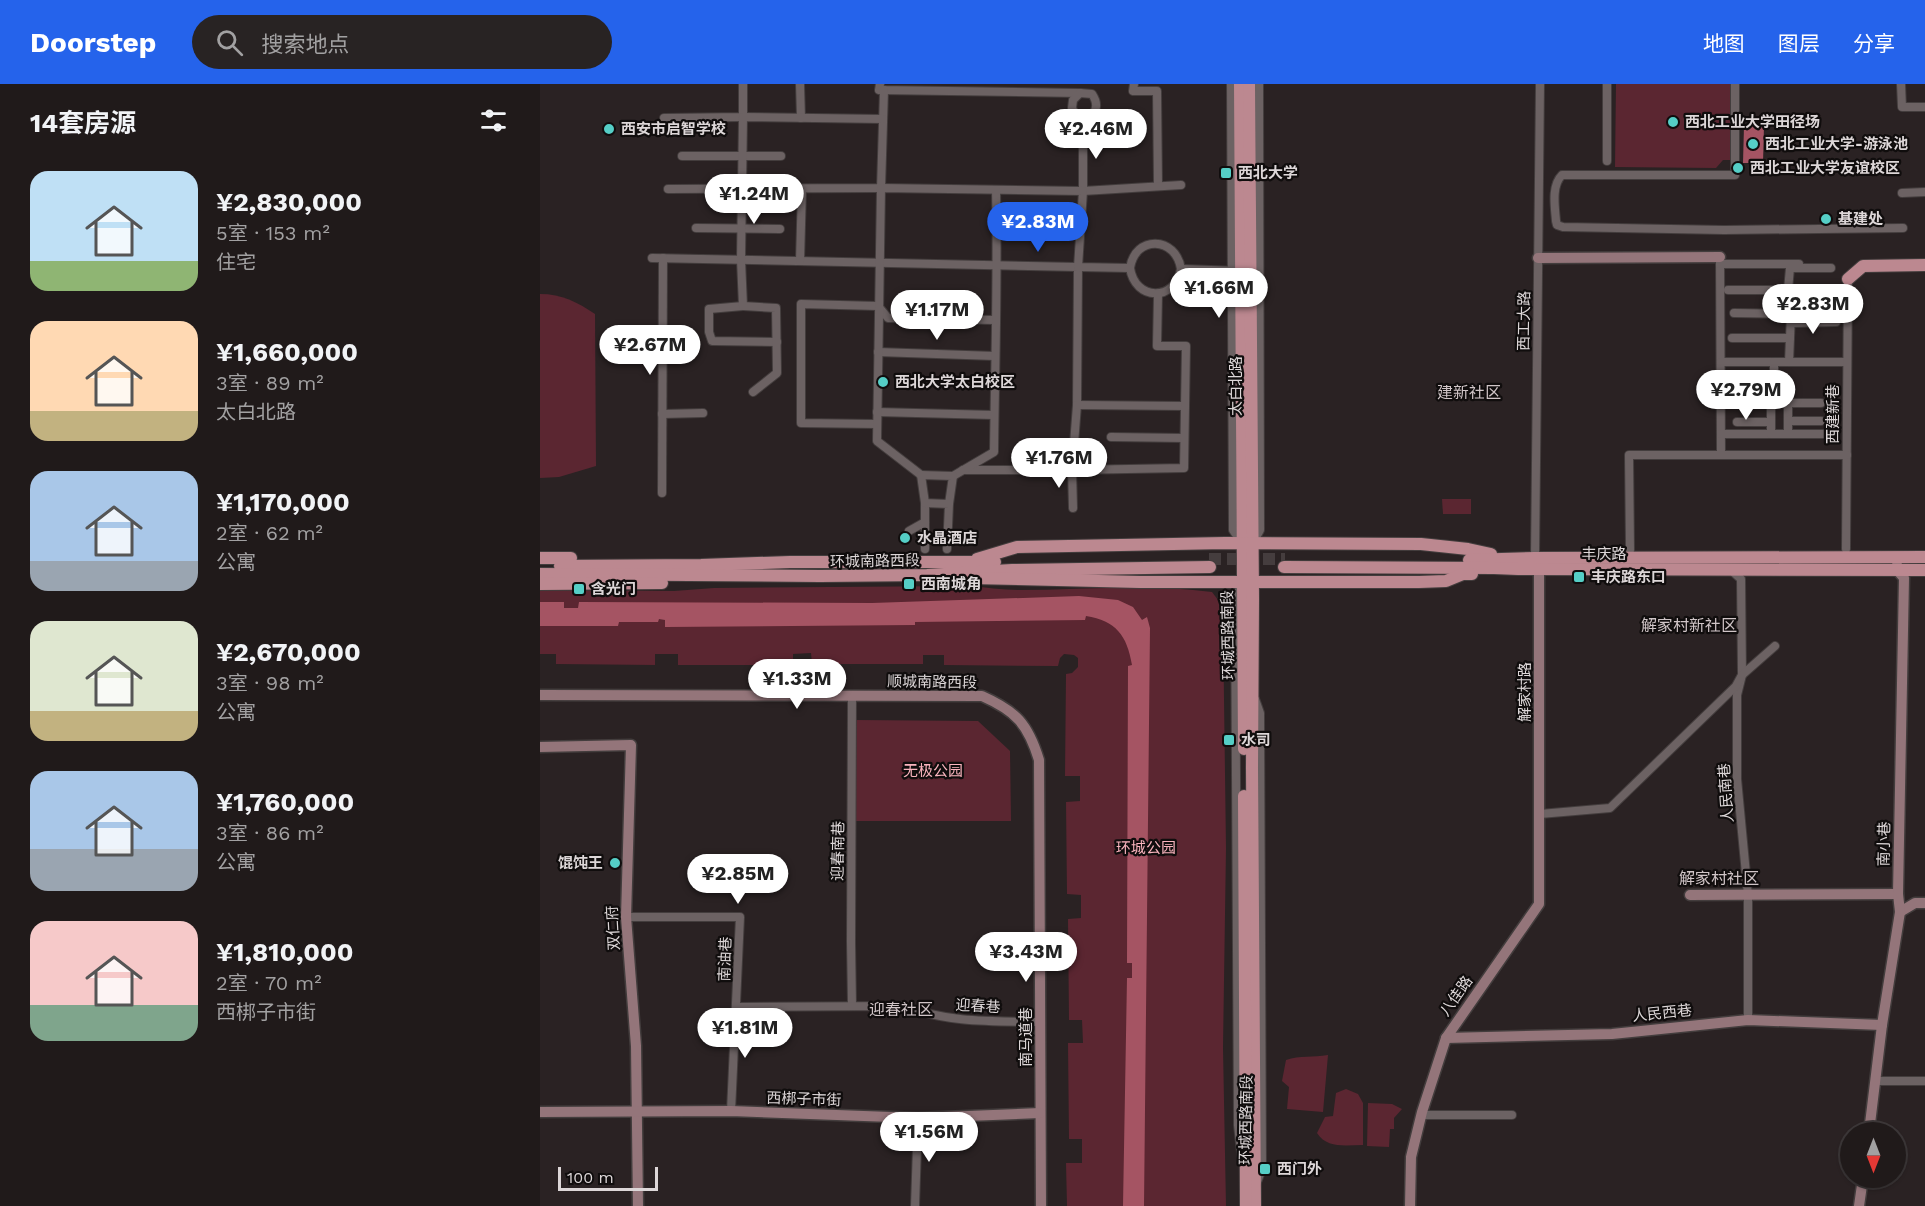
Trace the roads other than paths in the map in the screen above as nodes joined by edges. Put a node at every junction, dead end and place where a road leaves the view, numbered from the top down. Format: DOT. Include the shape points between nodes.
graph roads {
  1 [pos="743,84"];
  2 [pos="800,84"];
  3 [pos="1134,84"];
  4 [pos="1231,84"];
  5 [pos="1240,84"];
  6 [pos="1249,84"];
  7 [pos="1259,84"];
  8 [pos="1540,84"];
  9 [pos="1608,84"];
  10 [pos="1735,84"];
  11 [pos="1901,84"];
  12 [pos="882,87"];
  13 [pos="1083,90"];
  14 [pos="1925,107"];
  15 [pos="663,117"];
  16 [pos="743,117"];
  17 [pos="801,118"];
  18 [pos="883,119"];
  19 [pos="1083,119"];
  20 [pos="682,156"];
  21 [pos="742,156"];
  22 [pos="781,156"];
  23 [pos="1607,161"];
  24 [pos="1181,185"];
  25 [pos="1158,186"];
  26 [pos="881,188"];
  27 [pos="668,189"];
  28 [pos="742,189"];
  29 [pos="802,189"];
  30 [pos="996,190"];
  31 [pos="1083,191"];
  32 [pos="1925,192"];
  33 [pos="1902,193"];
  34 [pos="696,228"];
  35 [pos="742,228"];
  36 [pos="1903,228"];
  37 [pos="780,229"];
  38 [pos="652,258"];
  39 [pos="663,258"];
  40 [pos="1538,258"];
  41 [pos="741,260"];
  42 [pos="801,261"];
  43 [pos="1720,261"];
  44 [pos="879,263"];
  45 [pos="1799,264"];
  46 [pos="997,265"];
  47 [pos="1925,265"];
  48 [pos="1078,267"];
  49 [pos="1130,268"];
  50 [pos="1831,268"];
  51 [pos="1181,269"];
  52 [pos="1236,271"];
  53 [pos="1848,279"];
  54 [pos="1728,290"];
  55 [pos="1790,290"];
  56 [pos="1158,294"];
  57 [pos="1832,302"];
  58 [pos="743,306"];
  59 [pos="878,306"];
  60 [pos="1734,314"];
  61 [pos="1791,314"];
  62 [pos="995,320"];
  63 [pos="1836,322"];
  64 [pos="1791,323"];
  65 [pos="1732,338"];
  66 [pos="1790,338"];
  67 [pos="777,342"];
  68 [pos="878,352"];
  69 [pos="995,356"];
  70 [pos="1720,362"];
  71 [pos="1774,362"];
  72 [pos="1790,362"];
  73 [pos="1847,362"];
  74 [pos="753,392"];
  75 [pos="1738,403"];
  76 [pos="1773,403"];
  77 [pos="1788,403"];
  78 [pos="1821,403"];
  79 [pos="1077,405"];
  80 [pos="1185,406"];
  81 [pos="877,412"];
  82 [pos="703,413"];
  83 [pos="662,414"];
  84 [pos="994,415"];
  85 [pos="1821,421"];
  86 [pos="1737,422"];
  87 [pos="1771,422"];
  88 [pos="1788,422"];
  89 [pos="877,424"];
  90 [pos="1721,434"];
  91 [pos="1771,434"];
  92 [pos="1788,434"];
  93 [pos="1824,434"];
  94 [pos="1111,437"];
  95 [pos="1184,438"];
  96 [pos="1721,455"];
  97 [pos="1847,455"];
  98 [pos="963,470"];
  99 [pos="1072,470"];
  100 [pos="921,475"];
  101 [pos="953,476"];
  102 [pos="662,493"];
  103 [pos="925,503"];
  104 [pos="949,504"];
  105 [pos="1073,508"];
  106 [pos="925,522"];
  107 [pos="909,531"];
  108 [pos="1247,543"];
  109 [pos="925,549"];
  110 [pos="947,549"];
  111 [pos="1846,549"];
  112 [pos="1630,550"];
  113 [pos="1925,557"];
  114 [pos="540,558"];
  115 [pos="1534,562"];
  116 [pos="743,563"];
  117 [pos="963,563"];
  118 [pos="1897,563"];
  119 [pos="540,566"];
  120 [pos="1518,569"];
  121 [pos="1730,570"];
  122 [pos="1925,570"];
  123 [pos="540,574"];
  124 [pos="945,574"];
  125 [pos="713,576"];
  126 [pos="1248,582"];
  127 [pos="540,584"];
  128 [pos="1775,646"];
  129 [pos="1742,675"];
  130 [pos="540,695"];
  131 [pos="852,696"];
  132 [pos="1236,709"];
  133 [pos="1244,727"];
  134 [pos="540,747"];
  135 [pos="1039,760"];
  136 [pos="1540,814"];
  137 [pos="1898,894"];
  138 [pos="1690,895"];
  139 [pos="1748,895"];
  140 [pos="1925,903"];
  141 [pos="1900,912"];
  142 [pos="626,917"];
  143 [pos="852,1006"];
  144 [pos="736,1007"];
  145 [pos="1748,1020"];
  146 [pos="1041,1022"];
  147 [pos="1882,1025"];
  148 [pos="1446,1038"];
  149 [pos="1875,1081"];
  150 [pos="1925,1081"];
  151 [pos="637,1110"];
  152 [pos="731,1111"];
  153 [pos="540,1112"];
  154 [pos="1040,1113"];
  155 [pos="1421,1115"];
  156 [pos="1512,1115"];
  157 [pos="918,1118"];
  158 [pos="1870,1122"];
  159 [pos="1245,1173"];
  160 [pos="1862,1188"];
  161 [pos="638,1206"];
  162 [pos="915,1206"];
  163 [pos="1041,1206"];
  164 [pos="1246,1206"];
  165 [pos="1255,1206"];
  166 [pos="1410,1206"];
  167 [pos="1859,1206"];
  1 -- 16 [label="street"];
  2 -- 17 [label="street"];
  3 -- 25 [label="street" via="1133,91 1157,91"];
  4 -- 52 [label="street"];
  5 -- 52 [label="main road, 太白北路"];
  6 -- 108 [label="main road, 太白北路"];
  7 -- 108 [label="street" via="1260,530"];
  8 -- 40 [label="street, 西工大路"];
  9 -- 23 [label="street"];
  10 -- 36 [label="street" via="1735,175 1562,175 1555,190 1557,225 1724,230"];
  11 -- 14 [label="street" via="1902,107"];
  12 -- 13 [label="street"];
  12 -- 18 [label="street"];
  13 -- 19 [label="street" via="1073,100 1072,108"];
  13 -- 19 [label="street" via="1092,94 1097,109 1092,117"];
  15 -- 16 [label="street"];
  16 -- 17 [label="street"];
  16 -- 21 [label="street"];
  17 -- 18 [label="street"];
  18 -- 26 [label="street"];
  19 -- 31 [label="street"];
  20 -- 21 [label="street"];
  21 -- 22 [label="street"];
  21 -- 28 [label="street"];
  24 -- 25 [label="street"];
  25 -- 31 [label="street"];
  26 -- 29 [label="street"];
  26 -- 30 [label="street"];
  26 -- 44 [label="street"];
  27 -- 28 [label="street"];
  28 -- 29 [label="street"];
  28 -- 35 [label="street"];
  29 -- 42 [label="street"];
  30 -- 31 [label="street"];
  30 -- 46 [label="street"];
  31 -- 48 [label="street"];
  32 -- 33 [label="street"];
  34 -- 35 [label="street"];
  35 -- 37 [label="street"];
  35 -- 41 [label="street"];
  38 -- 39 [label="street"];
  39 -- 41 [label="street"];
  39 -- 83 [label="street"];
  40 -- 43 [label="street"];
  40 -- 115 [label="street, 西工大路"];
  41 -- 42 [label="street"];
  41 -- 58 [label="street"];
  42 -- 44 [label="street"];
  43 -- 45 [label="street"];
  43 -- 70 [label="street"];
  44 -- 46 [label="street"];
  44 -- 59 [label="street"];
  46 -- 48 [label="street"];
  46 -- 62 [label="street"];
  47 -- 53 [label="main road" via="1863,266"];
  48 -- 49 [label="street"];
  48 -- 79 [label="street"];
  49 -- 51 [label="street" via="1139,250 1156,244 1174,253"];
  49 -- 56 [label="street" via="1140,288"];
  50 -- 55 [label="street" via="1790,268"];
  51 -- 52 [label="street"];
  51 -- 56 [label="street" via="1177,282"];
  52 -- 108 [label="main road, 太白北路"];
  53 -- 73 [label="street, 西建新巷"];
  54 -- 55 [label="street"];
  55 -- 57 [label="street" via="1833,291"];
  55 -- 61 [label="street"];
  56 -- 80 [label="street" via="1157,346 1186,346"];
  58 -- 67 [label="street" via="776,308"];
  58 -- 67 [label="street" via="709,309 708,332 712,341"];
  59 -- 62 [label="street" via="888,318"];
  59 -- 68 [label="street"];
  59 -- 89 [label="street" via="801,304 801,423"];
  60 -- 61 [label="street"];
  61 -- 64 [label="street"];
  62 -- 69 [label="street"];
  63 -- 64 [label="street"];
  64 -- 66 [label="street"];
  65 -- 66 [label="street"];
  66 -- 72 [label="street"];
  67 -- 74 [label="street" via="777,373"];
  68 -- 69 [label="street"];
  68 -- 81 [label="street"];
  69 -- 84 [label="street"];
  70 -- 71 [label="street"];
  70 -- 90 [label="street"];
  71 -- 72 [label="street"];
  71 -- 76 [label="street"];
  72 -- 73 [label="street"];
  73 -- 97 [label="street, 西建新巷"];
  75 -- 76 [label="street"];
  76 -- 77 [label="street"];
  76 -- 87 [label="street"];
  77 -- 78 [label="street"];
  77 -- 88 [label="street"];
  79 -- 80 [label="street"];
  79 -- 99 [label="street"];
  80 -- 95 [label="street"];
  81 -- 84 [label="street"];
  81 -- 89 [label="street"];
  82 -- 83 [label="street"];
  83 -- 102 [label="street"];
  84 -- 98 [label="street" via="994,452"];
  85 -- 88 [label="street"];
  86 -- 87 [label="street"];
  87 -- 91 [label="street"];
  88 -- 92 [label="street"];
  89 -- 100 [label="street" via="877,441"];
  90 -- 91 [label="street"];
  90 -- 96 [label="street"];
  91 -- 92 [label="street"];
  92 -- 93 [label="street"];
  94 -- 95 [label="street"];
  95 -- 99 [label="street" via="1184,468"];
  96 -- 97 [label="street"];
  96 -- 112 [label="street" via="1629,455"];
  97 -- 111 [label="street, 西建新巷"];
  98 -- 99 [label="street"];
  98 -- 101 [label="street"];
  99 -- 105 [label="street"];
  100 -- 101 [label="street"];
  100 -- 103 [label="street"];
  101 -- 104 [label="street"];
  103 -- 104 [label="street"];
  103 -- 106 [label="street"];
  104 -- 110 [label="street"];
  106 -- 107 [label="street"];
  106 -- 109 [label="street"];
  108 -- 115 [label="main road" via="1421,544"];
  108 -- 117 [label="main road" via="1017,547"];
  108 -- 126 [label="main road, 环城西路南段"];
  113 -- 118 [label="main road, 丰庆路"];
  114 -- 116 [label="main road, 环城南路西段" via="661,557"];
  115 -- 118 [label="main road, 丰庆路"];
  115 -- 120 [label="main road, 丰庆路"];
  115 -- 120 [label="main road, 丰庆路" via="1284,563"];
  115 -- 121 [label="main road, 丰庆路"];
  115 -- 136 [label="street, 解家村路"];
  116 -- 117 [label="main road, 环城南路西段"];
  116 -- 119 [label="main road, 环城南路西段"];
  117 -- 124 [label="main road, 环城南路西段" via="1210,563"];
  118 -- 121 [label="main road, 丰庆路"];
  118 -- 122 [label="main road, 丰庆路"];
  118 -- 137 [label="street, 南小巷" via="1904,578"];
  120 -- 126 [label="main road" via="1463,574 1446,581"];
  121 -- 129 [label="street, 人民南巷" via="1741,579"];
  123 -- 125 [label="main road, 环城南路西段"];
  124 -- 125 [label="main road, 环城南路西段"];
  124 -- 126 [label="main road" via="1004,580"];
  125 -- 127 [label="main road" via="673,583"];
  126 -- 132 [label="street, 环城西路南段" via="1235,599"];
  126 -- 133 [label="main road, 环城西路南段"];
  126 -- 165 [label="main road, 环城西路南段" via="1253,695"];
  128 -- 129 [label="street"];
  129 -- 136 [label="street" via="1736,686 1610,808"];
  129 -- 139 [label="street, 人民南巷" via="1737,696 1737,779"];
  130 -- 131 [label="street, 顺城南路西段"];
  131 -- 135 [label="street, 顺城南路西段" via="982,696 1003,705 1020,719"];
  131 -- 143 [label="street, 迎春南巷"];
  132 -- 133 [label="street"];
  132 -- 159 [label="street, 环城西路南段" via="1239,1141"];
  133 -- 159 [label="main road, 环城西路南段"];
  134 -- 142 [label="street, 双仁府" via="632,745"];
  135 -- 146 [label="street, 南马道巷"];
  136 -- 148 [label="street, 八佳路" via="1539,904"];
  137 -- 139 [label="street"];
  137 -- 141 [label="street, 南小巷"];
  138 -- 139 [label="street"];
  139 -- 145 [label="street, 人民南巷"];
  140 -- 141 [label="street" via="1915,903"];
  141 -- 147 [label="street, 南小巷"];
  142 -- 144 [label="street, 南油巷" via="740,917"];
  142 -- 151 [label="street, 双仁府"];
  143 -- 144 [label="street, 迎春巷"];
  143 -- 146 [label="street, 迎春巷" via="903,1006 954,1020"];
  144 -- 152 [label="street"];
  145 -- 147 [label="street, 人民西巷"];
  145 -- 148 [label="street, 人民西巷" via="1612,1034"];
  146 -- 154 [label="street, 南马道巷"];
  147 -- 149 [label="street, 南小巷"];
  148 -- 155 [label="street, 八佳路"];
  149 -- 150 [label="street"];
  149 -- 158 [label="street, 南小巷"];
  151 -- 152 [label="street, 西梆子市街"];
  151 -- 153 [label="street, 西梆子市街"];
  151 -- 161 [label="street, 双仁府"];
  152 -- 157 [label="street, 西梆子市街"];
  154 -- 157 [label="street, 西梆子市街"];
  154 -- 163 [label="street, 南马道巷"];
  155 -- 156 [label="street"];
  155 -- 166 [label="street, 八佳路" via="1411,1157"];
  157 -- 162 [label="street"];
  159 -- 164 [label="main road, 环城西路南段"];
  160 -- 167 [label="street"];
}
